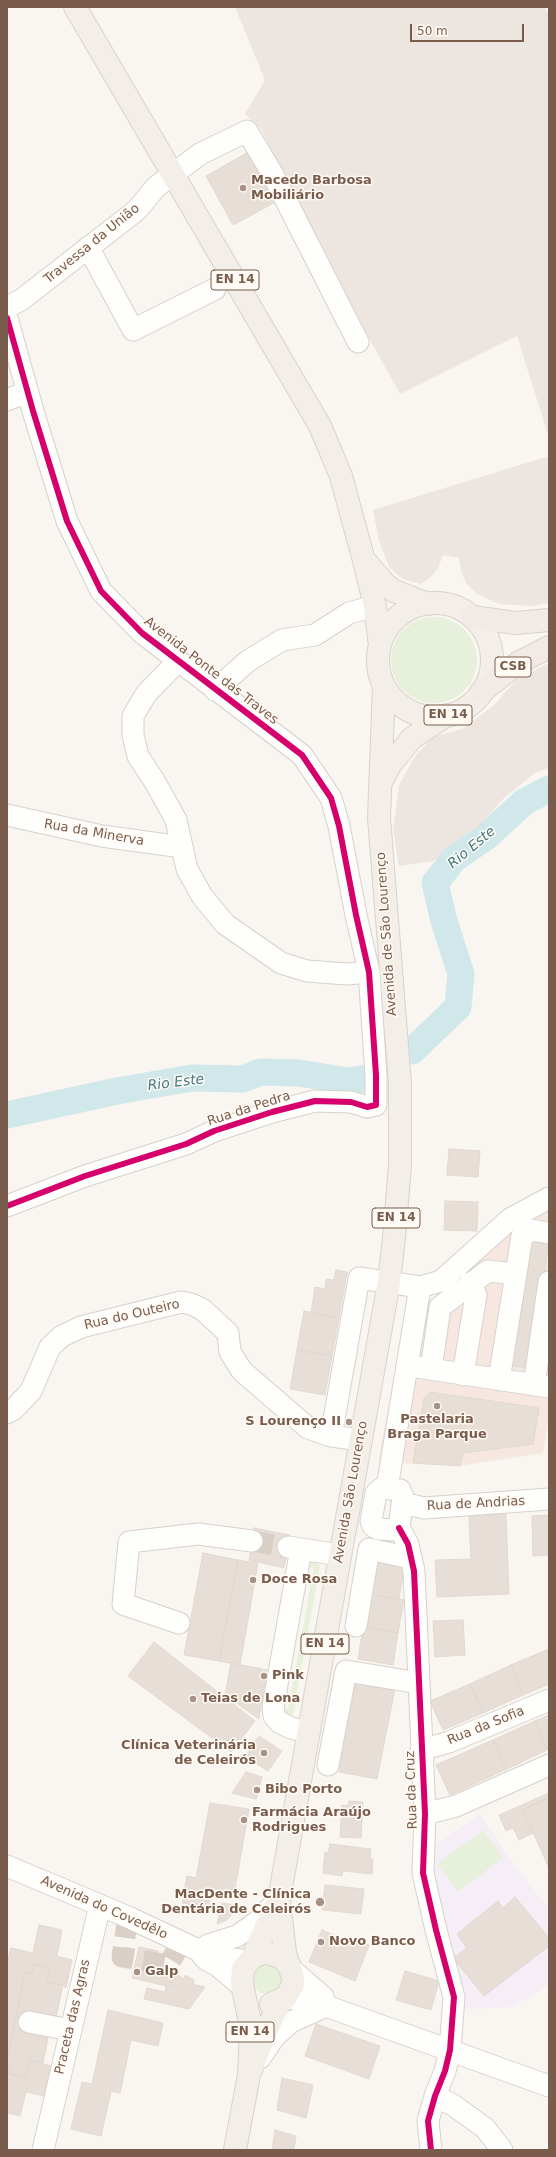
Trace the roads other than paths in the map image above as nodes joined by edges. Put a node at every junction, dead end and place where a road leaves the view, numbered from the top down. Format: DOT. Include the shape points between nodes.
graph roads {
  1 [pos="75,7"];
  2 [pos="173,176"];
  3 [pos="88,247"];
  4 [pos="215,289"];
  5 [pos="7,307"];
  6 [pos="7,318"];
  7 [pos="358,342"];
  8 [pos="27,392"];
  9 [pos="7,400"];
  10 [pos="364,556"];
  11 [pos="428,604"];
  12 [pos="375,606"];
  13 [pos="472,617"];
  14 [pos="549,620"];
  15 [pos="380,645"];
  16 [pos="549,647"];
  17 [pos="178,661"];
  18 [pos="384,686"];
  19 [pos="215,690"];
  20 [pos="481,692"];
  21 [pos="447,715"];
  22 [pos="380,784"];
  23 [pos="7,815"];
  24 [pos="182,847"];
  25 [pos="369,972"];
  26 [pos="390,984"];
  27 [pos="400,1084"];
  28 [pos="549,1198"];
  29 [pos="7,1206"];
  30 [pos="549,1233"];
  31 [pos="515,1274"];
  32 [pos="389,1282"];
  33 [pos="549,1282"];
  34 [pos="470,1283"];
  35 [pos="420,1287"];
  36 [pos="408,1366"];
  37 [pos="430,1369"];
  38 [pos="463,1375"];
  39 [pos="499,1380"];
  40 [pos="542,1386"];
  41 [pos="7,1413"];
  42 [pos="331,1436"];
  43 [pos="361,1440"];
  44 [pos="387,1488"];
  45 [pos="549,1499"];
  46 [pos="350,1502"];
  47 [pos="403,1502"];
  48 [pos="373,1508"];
  49 [pos="399,1528"];
  50 [pos="252,1541"];
  51 [pos="340,1555"];
  52 [pos="411,1558"];
  53 [pos="179,1623"];
  54 [pos="356,1626"];
  55 [pos="419,1683"];
  56 [pos="549,1700"];
  57 [pos="309,1732"];
  58 [pos="421,1750"];
  59 [pos="328,1765"];
  60 [pos="549,1765"];
  61 [pos="425,1814"];
  62 [pos="7,1866"];
  63 [pos="279,1899"];
  64 [pos="100,1905"];
  65 [pos="200,1951"];
  66 [pos="250,1960"];
  67 [pos="291,1968"];
  68 [pos="243,1989"];
  69 [pos="285,1998"];
  70 [pos="326,2006"];
  71 [pos="29,2022"];
  72 [pos="70,2030"];
  73 [pos="450,2050"];
  74 [pos="249,2075"];
  75 [pos="549,2086"];
  76 [pos="435,2096"];
  77 [pos="43,2150"];
  78 [pos="235,2150"];
  79 [pos="431,2150"];
  80 [pos="502,2150"];
  1 -- 2 [label="main road, EN 14"];
  2 -- 3 [label="street, Travessa da União" via="156,187 137,210"];
  2 -- 7 [label="street, Travessa da União" via="200,154 247,131 272,173"];
  2 -- 10 [label="main road, Avenida de São Lourenço / EN 14" via="320,426 341,476"];
  3 -- 4 [label="street" via="133,330"];
  3 -- 5 [label="street, Travessa da União" via="21,300"];
  6 -- 8 [label="street, Avenida Ponte das Traves"];
  8 -- 9 [label="street"];
  8 -- 17 [label="street, Avenida Ponte das Traves" via="67,521 101,591 142,633"];
  10 -- 11 [label="main road, Avenida de São Lourenço / EN 14" via="374,572 394,591"];
  10 -- 12 [label="main road, Avenida de São Lourenço / EN 14"];
  11 -- 13 [label="main road, Avenida de São Lourenço / EN 14" via="440,603 457,607"];
  11 -- 15 [label="main road, Avenida de São Lourenço / EN 14" via="410,608 399,615 390,625"];
  12 -- 15 [label="main road, Avenida de São Lourenço / EN 14"];
  12 -- 19 [label="street" via="349,613 315,635 282,640 248,661"];
  13 -- 14 [label="highway" via="516,623"];
  13 -- 20 [label="main road, Avenida de São Lourenço / EN 14" via="484,630 490,647 492,665"];
  15 -- 18 [label="main road, Avenida de São Lourenço / EN 14" via="378,661"];
  16 -- 20 [label="highway, CSB" via="518,663"];
  17 -- 19 [label="street, Avenida Ponte das Traves"];
  17 -- 24 [label="street" via="146,694 133,716 133,735 138,756 176,820"];
  18 -- 21 [label="main road, Avenida de São Lourenço / EN 14" via="400,705 411,712 429,716"];
  18 -- 22 [label="main road, Avenida de São Lourenço / EN 14"];
  19 -- 25 [label="street, Avenida Ponte das Traves" via="302,755 330,798 339,826"];
  20 -- 21 [label="main road, Avenida de São Lourenço / EN 14" via="464,709"];
  21 -- 22 [label="main road, Avenida de São Lourenço / EN 14" via="412,738 390,764"];
  22 -- 26 [label="main road, Avenida de São Lourenço / EN 14" via="379,818"];
  23 -- 24 [label="street, Rua da Minerva" via="102,836"];
  24 -- 25 [label="street" via="187,869 202,896 225,924 281,963 307,971 346,974"];
  25 -- 26 [label="street"];
  25 -- 29 [label="street, Rua da Pedra" via="376,1104 367,1107 351,1102 315,1101 272,1112 214,1131 186,1144 85,1176"];
  26 -- 27 [label="main road, Avenida de São Lourenço / EN 14"];
  27 -- 32 [label="main road, Avenida São Lourenço / EN 14" via="399,1190"];
  28 -- 35 [label="street" via="510,1219 440,1281"];
  30 -- 31 [label="street" via="532,1230 522,1236"];
  31 -- 34 [label="street" via="488,1271"];
  31 -- 39 [label="street"];
  32 -- 35 [label="street"];
  32 -- 42 [label="street" via="359,1278"];
  32 -- 43 [label="main road, Avenida São Lourenço / EN 14"];
  33 -- 40 [label="street"];
  34 -- 37 [label="street" via="440,1306"];
  34 -- 38 [label="street" via="476,1295"];
  35 -- 36 [label="street"];
  36 -- 37 [label="street"];
  36 -- 44 [label="street"];
  37 -- 38 [label="street"];
  38 -- 39 [label="street"];
  39 -- 40 [label="street"];
  41 -- 42 [label="street, Rua do Outeiro" via="31,1391 50,1347 62,1336 81,1327 181,1302 202,1309 228,1333 233,1360 248,1379 308,1428"];
  42 -- 43 [label="street, Rua do Outeiro"];
  43 -- 46 [label="main road, Avenida São Lourenço / EN 14"];
  44 -- 47 [label="street" via="400,1490 404,1497"];
  44 -- 48 [label="street" via="382,1488 376,1493"];
  45 -- 47 [label="street, Rua de Andrias" via="424,1508"];
  46 -- 48 [label="street"];
  46 -- 51 [label="main road, Avenida São Lourenço / EN 14"];
  47 -- 49 [label="street"];
  48 -- 49 [label="street" via="373,1526 389,1530"];
  49 -- 52 [label="street, Rua da Cruz" via="408,1544"];
  50 -- 53 [label="street" via="198,1534 129,1542 123,1604"];
  51 -- 57 [label="main road, Avenida São Lourenço / EN 14"];
  51 -- 57 [label="street" via="294,1548 273,1707 274,1716 279,1722"];
  52 -- 54 [label="street" via="369,1549"];
  52 -- 55 [label="street, Rua da Cruz" via="414,1571"];
  55 -- 58 [label="street, Rua da Cruz"];
  55 -- 59 [label="street" via="346,1671"];
  56 -- 58 [label="street, Rua da Sofia" via="449,1742"];
  57 -- 63 [label="main road, Avenida São Lourenço / EN 14"];
  58 -- 61 [label="street, Rua da Cruz"];
  60 -- 61 [label="street" via="456,1806"];
  61 -- 73 [label="street, Rua da Cruz" via="423,1873 454,1997"];
  62 -- 64 [label="street, Avenida do Covedêlo"];
  63 -- 65 [label="street" via="257,1922 237,1936 208,1945"];
  63 -- 66 [label="main road, EN 14"];
  63 -- 67 [label="main road, EN 14" via="282,1937"];
  64 -- 65 [label="street, Avenida do Covedêlo"];
  64 -- 72 [label="street, Praceta das Agras"];
  65 -- 66 [label="street" via="218,1957"];
  65 -- 68 [label="street" via="207,1960 218,1966"];
  66 -- 67 [label="main road" via="260,1954 276,1954"];
  66 -- 68 [label="main road, EN 14" via="241,1976"];
  67 -- 69 [label="main road, EN 14" via="293,1985"];
  67 -- 70 [label="street" via="323,1997"];
  68 -- 69 [label="main road, EN 14" via="249,1998 263,2004 271,2004"];
  68 -- 74 [label="main road, EN 14" via="251,2027"];
  69 -- 70 [label="street"];
  69 -- 74 [label="main road, EN 14" via="266,2031"];
  70 -- 73 [label="street"];
  70 -- 74 [label="street" via="302,2016 281,2030"];
  71 -- 72 [label="street"];
  72 -- 77 [label="street, Praceta das Agras"];
  73 -- 75 [label="street"];
  73 -- 76 [label="street, Rua da Cruz"];
  74 -- 78 [label="main road, EN 14"];
  76 -- 79 [label="street, Rua da Cruz" via="428,2121"];
  76 -- 80 [label="street" via="453,2105 485,2128"];
}
